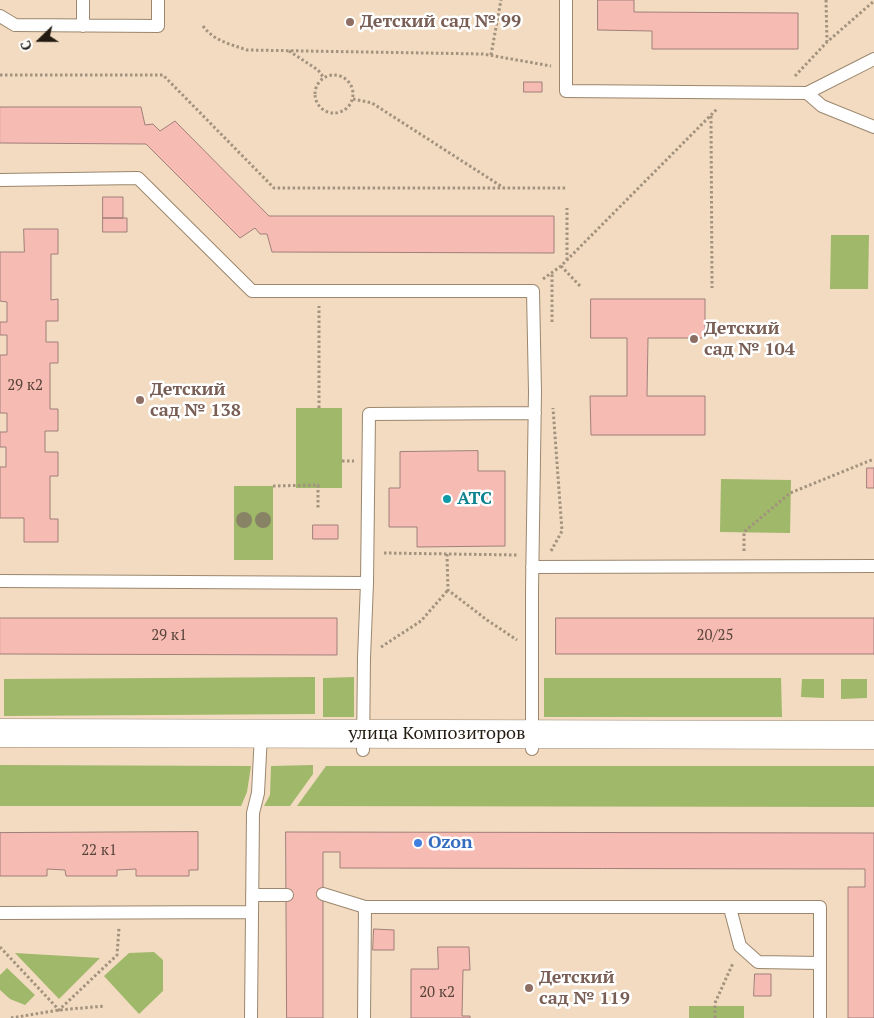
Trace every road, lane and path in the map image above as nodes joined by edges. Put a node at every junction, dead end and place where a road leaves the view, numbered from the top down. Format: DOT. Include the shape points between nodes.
graph roads {
  1 [pos="83,0"];
  2 [pos="158,0"];
  3 [pos="501,0"];
  4 [pos="566,0"];
  5 [pos="826,0"];
  6 [pos="874,1"];
  7 [pos="0,16"];
  8 [pos="83,26"];
  9 [pos="202,26"];
  10 [pos="826,42"];
  11 [pos="288,51"];
  12 [pos="491,55"];
  13 [pos="874,60"];
  14 [pos="566,68"];
  15 [pos="0,75"];
  16 [pos="324,78"];
  17 [pos="734,93"];
  18 [pos="780,93"];
  19 [pos="807,93"];
  20 [pos="353,99"];
  21 [pos="711,115"];
  22 [pos="874,127"];
  23 [pos="0,180"];
  24 [pos="504,188"];
  25 [pos="567,188"];
  26 [pos="567,208"];
  27 [pos="567,260"];
  28 [pos="561,266"];
  29 [pos="552,272"];
  30 [pos="580,286"];
  31 [pos="712,288"];
  32 [pos="320,291"];
  33 [pos="533,291"];
  34 [pos="552,322"];
  35 [pos="553,402"];
  36 [pos="319,408"];
  37 [pos="535,413"];
  38 [pos="874,459"];
  39 [pos="273,486"];
  40 [pos="318,510"];
  41 [pos="368,552"];
  42 [pos="447,554"];
  43 [pos="532,561"];
  44 [pos="743,566"];
  45 [pos="874,566"];
  46 [pos="0,581"];
  47 [pos="367,583"];
  48 [pos="448,590"];
  49 [pos="532,650"];
  50 [pos="364,658"];
  51 [pos="0,733"];
  52 [pos="874,735"];
  53 [pos="261,742"];
  54 [pos="363,742"];
  55 [pos="532,742"];
  56 [pos="874,749"];
  57 [pos="0,750"];
  58 [pos="286,894"];
  59 [pos="323,894"];
  60 [pos="252,895"];
  61 [pos="365,907"];
  62 [pos="730,908"];
  63 [pos="0,912"];
  64 [pos="121,912"];
  65 [pos="252,912"];
  66 [pos="0,946"];
  67 [pos="740,946"];
  68 [pos="820,962"];
  69 [pos="105,1006"];
  70 [pos="59,1010"];
  71 [pos="11,1018"];
  72 [pos="251,1018"];
  73 [pos="364,1018"];
  74 [pos="715,1018"];
  75 [pos="820,1018"];
  1 -- 8 [label="lane"];
  2 -- 8 [label="lane" via="158,26"];
  3 -- 12 [label="path"];
  4 -- 14 [label="lane"];
  5 -- 10 [label="path"];
  6 -- 10 [label="path"];
  7 -- 8 [label="lane" via="14,25"];
  9 -- 11 [label="path" via="225,43 247,50"];
  10 -- 18 [label="path"];
  11 -- 12 [label="path"];
  11 -- 16 [label="path" via="318,70"];
  12 -- 14 [label="path"];
  13 -- 19 [label="lane"];
  14 -- 17 [label="lane" via="566,91"];
  15 -- 24 [label="path" via="163,75 274,188"];
  16 -- 20 [label="path" via="333,74 349,81"];
  16 -- 20 [label="path" via="315,93 323,109 341,112"];
  17 -- 18 [label="lane"];
  17 -- 21 [label="path"];
  18 -- 19 [label="lane"];
  19 -- 22 [label="lane" via="822,106"];
  20 -- 24 [label="path" via="372,103"];
  21 -- 27 [label="path"];
  21 -- 31 [label="path"];
  23 -- 32 [label="lane" via="138,178 252,291"];
  24 -- 25 [label="path"];
  26 -- 27 [label="path"];
  27 -- 28 [label="path"];
  28 -- 29 [label="path"];
  28 -- 30 [label="path"];
  29 -- 33 [label="path"];
  29 -- 34 [label="path"];
  32 -- 33 [label="lane"];
  32 -- 36 [label="path"];
  33 -- 37 [label="lane"];
  35 -- 43 [label="path" via="562,531 548,555"];
  37 -- 41 [label="lane" via="369,414"];
  37 -- 43 [label="lane"];
  38 -- 44 [label="path" via="790,493 744,532"];
  39 -- 40 [label="path" via="318,485"];
  41 -- 42 [label="path"];
  41 -- 47 [label="lane"];
  42 -- 43 [label="path"];
  42 -- 48 [label="path"];
  43 -- 44 [label="lane"];
  43 -- 49 [label="lane"];
  44 -- 45 [label="lane"];
  46 -- 47 [label="lane"];
  47 -- 50 [label="lane"];
  48 -- 49 [label="path"];
  48 -- 50 [label="path" via="421,621"];
  49 -- 55 [label="lane"];
  50 -- 54 [label="lane"];
  51 -- 53 [label="street, улица Композиторов"];
  52 -- 55 [label="street, улица Композиторов"];
  53 -- 54 [label="street, улица Композиторов"];
  53 -- 57 [label="street, улица Композиторов"];
  53 -- 60 [label="lane" via="258,793 253,813"];
  54 -- 55 [label="street, улица Композиторов"];
  55 -- 56 [label="street, улица Композиторов"];
  58 -- 60 [label="lane"];
  59 -- 61 [label="lane"];
  60 -- 65 [label="lane"];
  61 -- 62 [label="lane"];
  61 -- 73 [label="lane"];
  62 -- 67 [label="lane"];
  62 -- 68 [label="lane" via="820,908"];
  63 -- 64 [label="lane"];
  64 -- 65 [label="lane"];
  64 -- 70 [label="path" via="117,954"];
  65 -- 72 [label="lane"];
  66 -- 70 [label="path"];
  67 -- 68 [label="lane" via="758,962"];
  67 -- 74 [label="path" via="715,1003"];
  68 -- 75 [label="lane"];
  69 -- 70 [label="path"];
  70 -- 71 [label="path"];
}
